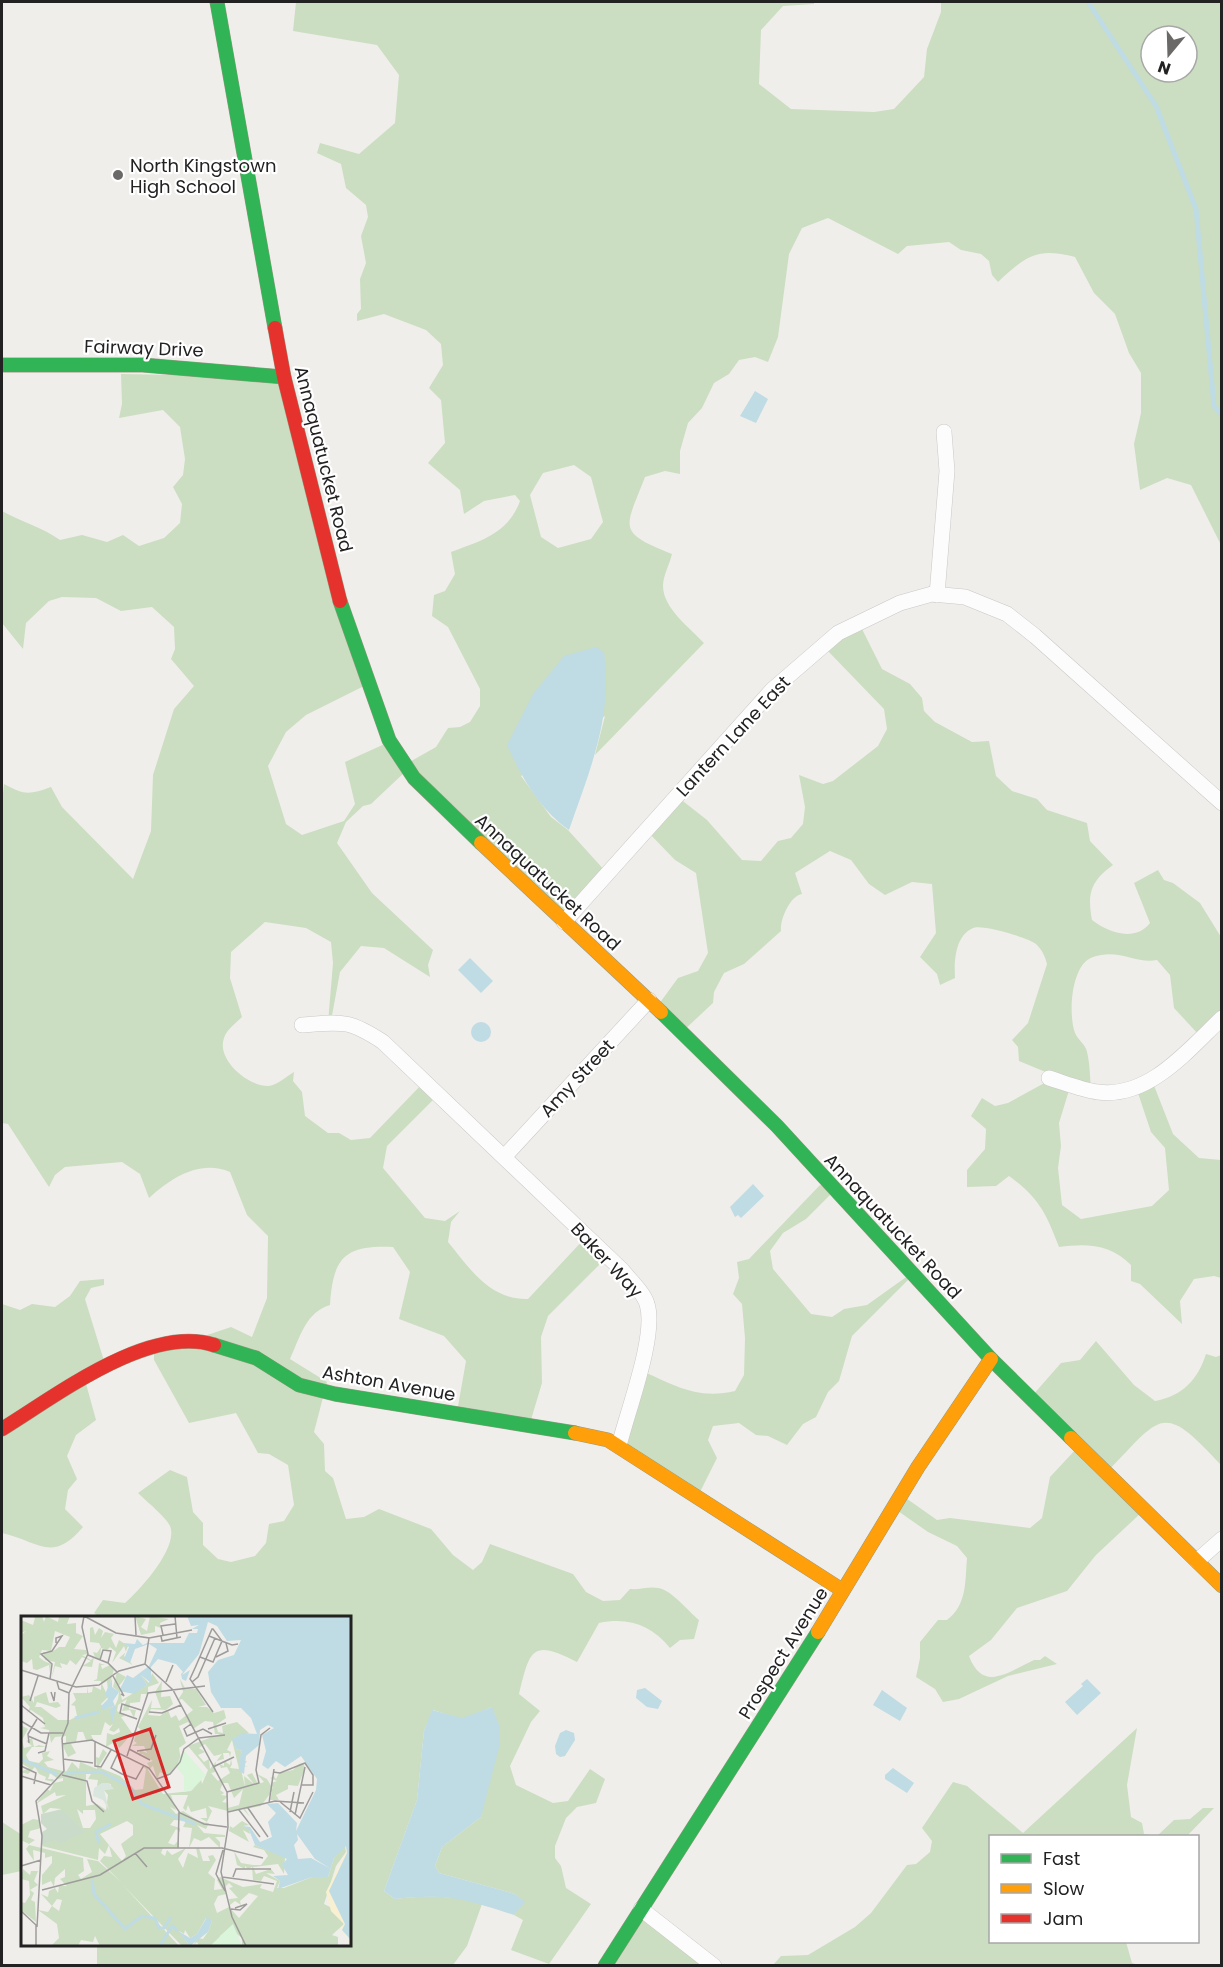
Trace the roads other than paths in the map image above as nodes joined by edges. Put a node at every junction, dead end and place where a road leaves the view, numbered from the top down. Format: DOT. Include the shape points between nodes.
graph roads {
  1 [pos="217,2"];
  2 [pos="2,365"];
  3 [pos="284,377"];
  4 [pos="944,432"];
  5 [pos="937,595"];
  6 [pos="1221,803"];
  7 [pos="564,922"];
  8 [pos="649,1000"];
  9 [pos="1221,1018"];
  10 [pos="302,1025"];
  11 [pos="1049,1078"];
  12 [pos="505,1156"];
  13 [pos="991,1359"];
  14 [pos="2,1429"];
  15 [pos="619,1446"];
  16 [pos="1221,1539"];
  17 [pos="1197,1561"];
  18 [pos="1221,1586"];
  19 [pos="842,1590"];
  20 [pos="641,1909"];
  21 [pos="605,1965"];
  22 [pos="714,1965"];
  1 -- 3 [label="street, Annaquatucket Road"];
  2 -- 3 [label="street, Fairway Drive" via="52,362 221,369"];
  3 -- 7 [label="street, Annaquatucket Road" via="344,617 389,740 414,778"];
  4 -- 5 [label="street" via="947,471"];
  5 -- 6 [label="street, Lantern Lane East" via="965,597 1007,614"];
  5 -- 7 [label="street, Lantern Lane East" via="900,603 838,633 772,690"];
  7 -- 8 [label="street, Annaquatucket Road"];
  8 -- 12 [label="street, Amy Street"];
  8 -- 13 [label="street, Annaquatucket Road" via="777,1126"];
  9 -- 11 [label="street" via="1156,1077 1127,1090 1099,1092"];
  10 -- 12 [label="street, Baker Way" via="357,1025 383,1042"];
  12 -- 15 [label="street, Baker Way" via="622,1270 647,1302 649,1321 641,1365"];
  13 -- 17 [label="street, Annaquatucket Road"];
  13 -- 19 [label="street, Prospect Avenue"];
  14 -- 15 [label="street, Ashton Avenue" via="110,1363 157,1344 205,1342 256,1358 299,1386 550,1427"];
  15 -- 19 [label="street"];
  16 -- 17 [label="street"];
  17 -- 18 [label="street, Annaquatucket Road"];
  19 -- 20 [label="street, Prospect Avenue"];
  20 -- 21 [label="street, Prospect Avenue"];
  20 -- 22 [label="street"];
}
